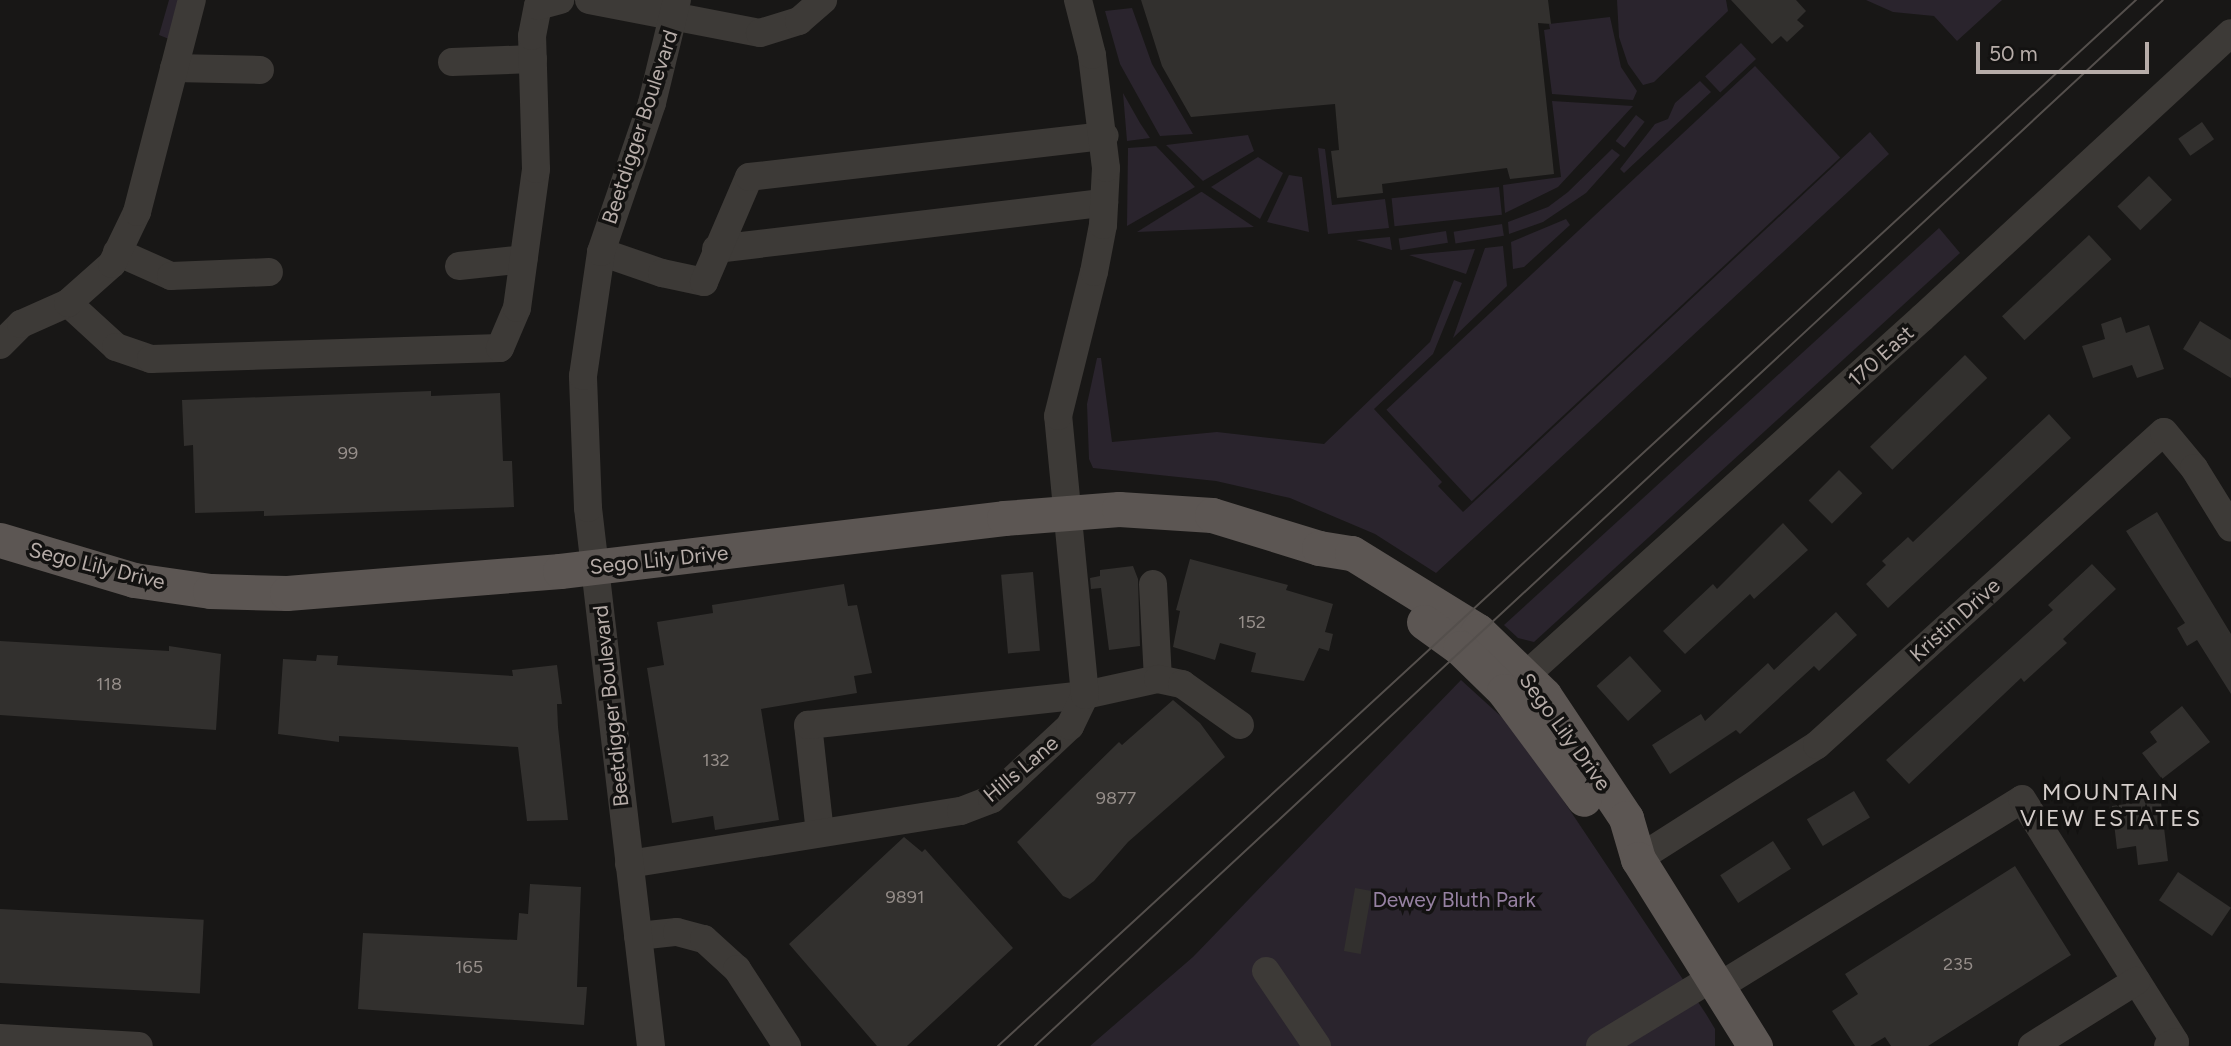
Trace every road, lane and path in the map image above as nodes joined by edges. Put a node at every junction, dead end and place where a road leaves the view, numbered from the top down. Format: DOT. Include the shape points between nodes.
graph roads {
  1 [pos="192,0"];
  2 [pos="560,0"];
  3 [pos="589,0"];
  4 [pos="823,0"];
  5 [pos="1078,0"];
  6 [pos="677,7"];
  7 [pos="2231,33"];
  8 [pos="533,59"];
  9 [pos="452,62"];
  10 [pos="174,68"];
  11 [pos="260,70"];
  12 [pos="1105,136"];
  13 [pos="1104,203"];
  14 [pos="716,249"];
  15 [pos="117,252"];
  16 [pos="601,252"];
  17 [pos="524,259"];
  18 [pos="459,266"];
  19 [pos="269,272"];
  20 [pos="68,303"];
  21 [pos="0,345"];
  22 [pos="1065,511"];
  23 [pos="2231,528"];
  24 [pos="0,540"];
  25 [pos="1319,548"];
  26 [pos="595,567"];
  27 [pos="1153,584"];
  28 [pos="1526,675"];
  29 [pos="1158,679"];
  30 [pos="1085,695"];
  31 [pos="1240,725"];
  32 [pos="820,833"];
  33 [pos="1638,859"];
  34 [pos="629,864"];
  35 [pos="638,936"];
  36 [pos="1266,971"];
  37 [pos="2136,981"];
  38 [pos="1715,982"];
  39 [pos="0,1038"];
  40 [pos="139,1046"];
  41 [pos="651,1046"];
  42 [pos="787,1046"];
  43 [pos="1317,1046"];
  44 [pos="1600,1046"];
  45 [pos="1755,1046"];
  46 [pos="2032,1046"];
  47 [pos="2168,1046"];
  1 -- 10 [label="street"];
  2 -- 8 [label="street" via="538,6"];
  3 -- 6 [label="street"];
  4 -- 6 [label="street" via="799,21 760,33"];
  5 -- 12 [label="street"];
  6 -- 16 [label="street, Beetdigger Boulevard" via="652,103"];
  7 -- 28 [label="street, 170 East"];
  8 -- 9 [label="street"];
  8 -- 17 [label="street" via="536,169"];
  10 -- 11 [label="street"];
  10 -- 15 [label="street" via="137,212"];
  12 -- 13 [label="street"];
  12 -- 14 [label="street" via="749,177"];
  13 -- 14 [label="street"];
  13 -- 22 [label="street" via="1094,272 1058,416"];
  14 -- 16 [label="street" via="704,282"];
  15 -- 19 [label="street" via="171,276"];
  15 -- 20 [label="street" via="111,264"];
  16 -- 26 [label="street, Beetdigger Boulevard" via="583,376"];
  17 -- 18 [label="street"];
  17 -- 20 [label="street" via="517,308 500,348 151,359 116,347"];
  20 -- 21 [label="street" via="21,324"];
  22 -- 25 [label="main road, Sego Lily Drive" via="1212,515"];
  22 -- 26 [label="main road, Sego Lily Drive"];
  22 -- 30 [label="street"];
  23 -- 33 [label="street, Kristin Drive" via="2194,468 2164,432 1817,745"];
  24 -- 26 [label="main road, Sego Lily Drive" via="134,580 210,591 363,590"];
  25 -- 28 [label="main road, Sego Lily Drive" via="1352,553 1442,605"];
  25 -- 33 [label="main road, Sego Lily Drive" via="1344,574 1425,622 1485,671 1539,732 1605,831"];
  26 -- 34 [label="street, Beetdigger Boulevard"];
  27 -- 29 [label="street"];
  28 -- 33 [label="main road, Sego Lily Drive" via="1626,818"];
  29 -- 30 [label="street"];
  29 -- 31 [label="street" via="1182,684"];
  30 -- 32 [label="street, Hills Lane" via="1070,726 992,799 961,811"];
  30 -- 32 [label="street" via="808,725"];
  32 -- 34 [label="street, Hills Lane"];
  33 -- 38 [label="main road, Sego Lily Drive"];
  34 -- 35 [label="street, Beetdigger Boulevard"];
  35 -- 41 [label="street, Beetdigger Boulevard"];
  35 -- 42 [label="street" via="677,932 704,939 737,969"];
  36 -- 43 [label="street"];
  37 -- 38 [label="street" via="2022,799"];
  37 -- 46 [label="street"];
  37 -- 47 [label="street" via="2175,1042"];
  38 -- 44 [label="street"];
  38 -- 45 [label="main road, Sego Lily Drive"];
  39 -- 40 [label="street"];
}
